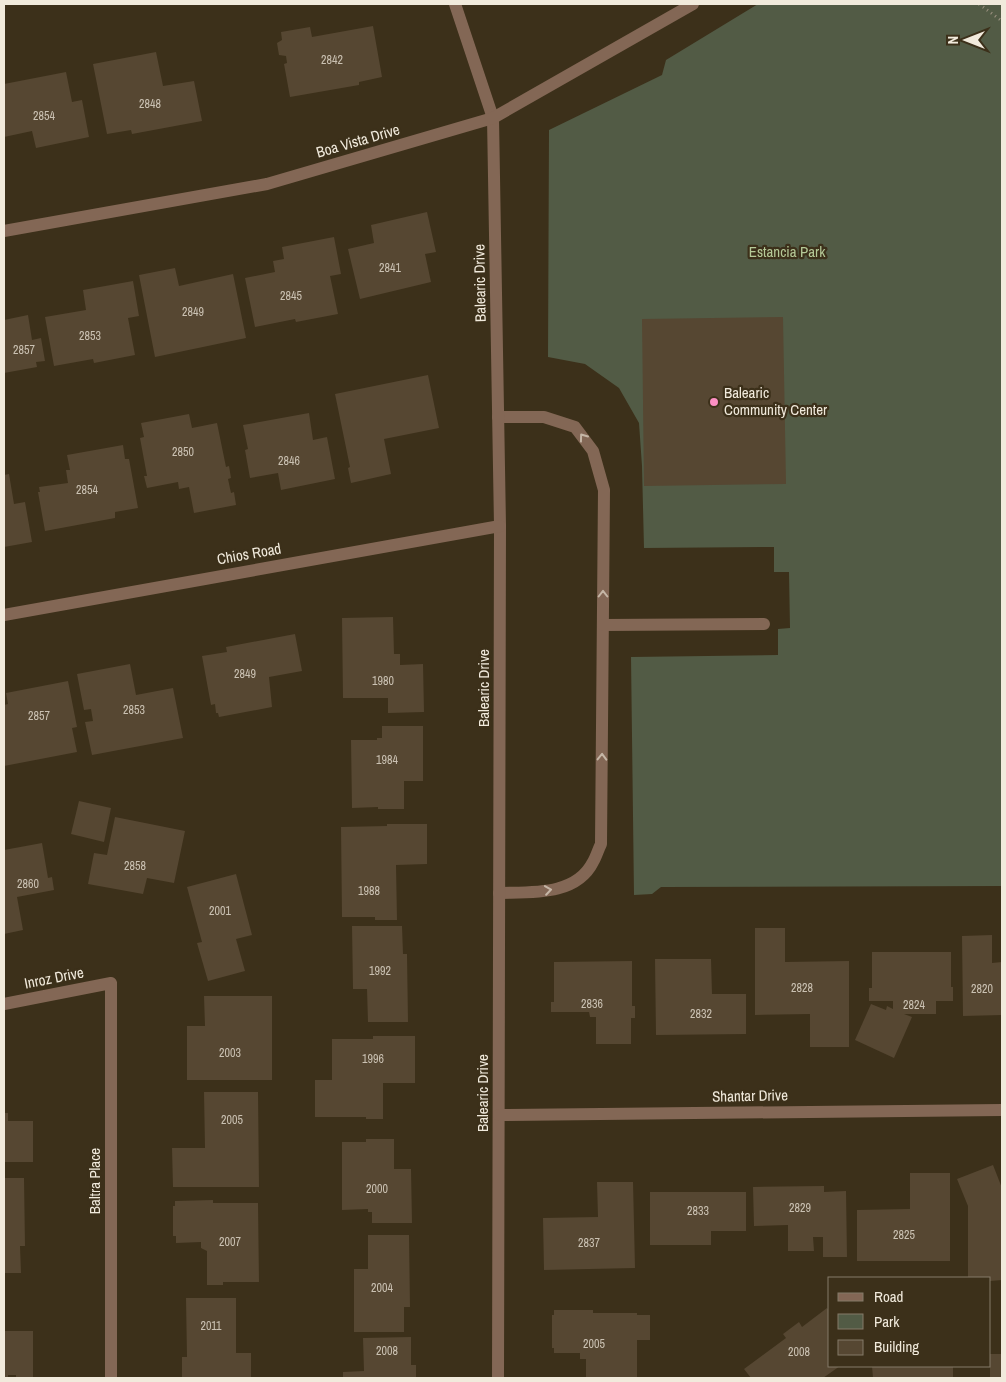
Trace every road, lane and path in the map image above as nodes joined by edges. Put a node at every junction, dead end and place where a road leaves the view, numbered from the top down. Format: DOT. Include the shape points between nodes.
graph roads {
  1 [pos="455,4"];
  2 [pos="693,4"];
  3 [pos="979,4"];
  4 [pos="1002,21"];
  5 [pos="493,118"];
  6 [pos="4,231"];
  7 [pos="498,417"];
  8 [pos="500,526"];
  9 [pos="4,615"];
  10 [pos="764,624"];
  11 [pos="603,625"];
  12 [pos="499,893"];
  13 [pos="111,983"];
  14 [pos="4,1004"];
  15 [pos="1002,1110"];
  16 [pos="499,1115"];
  17 [pos="111,1378"];
  18 [pos="498,1378"];
  1 -- 5 [label="street, Balearic Drive"];
  2 -- 5 [label="street, Boa Vista Drive"];
  3 -- 4 [label="path"];
  5 -- 6 [label="street, Boa Vista Drive" via="268,184"];
  5 -- 7 [label="street, Balearic Drive"];
  7 -- 8 [label="street, Balearic Drive"];
  11 -- 7 [label="street, one-way" via="604,490 593,451 575,427 544,417"];
  8 -- 9 [label="street, Chios Road"];
  8 -- 12 [label="street, Balearic Drive"];
  10 -- 11 [label="street"];
  12 -- 11 [label="street, one-way" via="552,891 577,880 593,864 601,844"];
  12 -- 16 [label="street, Balearic Drive"];
  13 -- 14 [label="street, Inroz Drive"];
  13 -- 17 [label="street, Baltra Place"];
  15 -- 16 [label="street, Shantar Drive"];
  16 -- 18 [label="street, Balearic Drive"];
}
